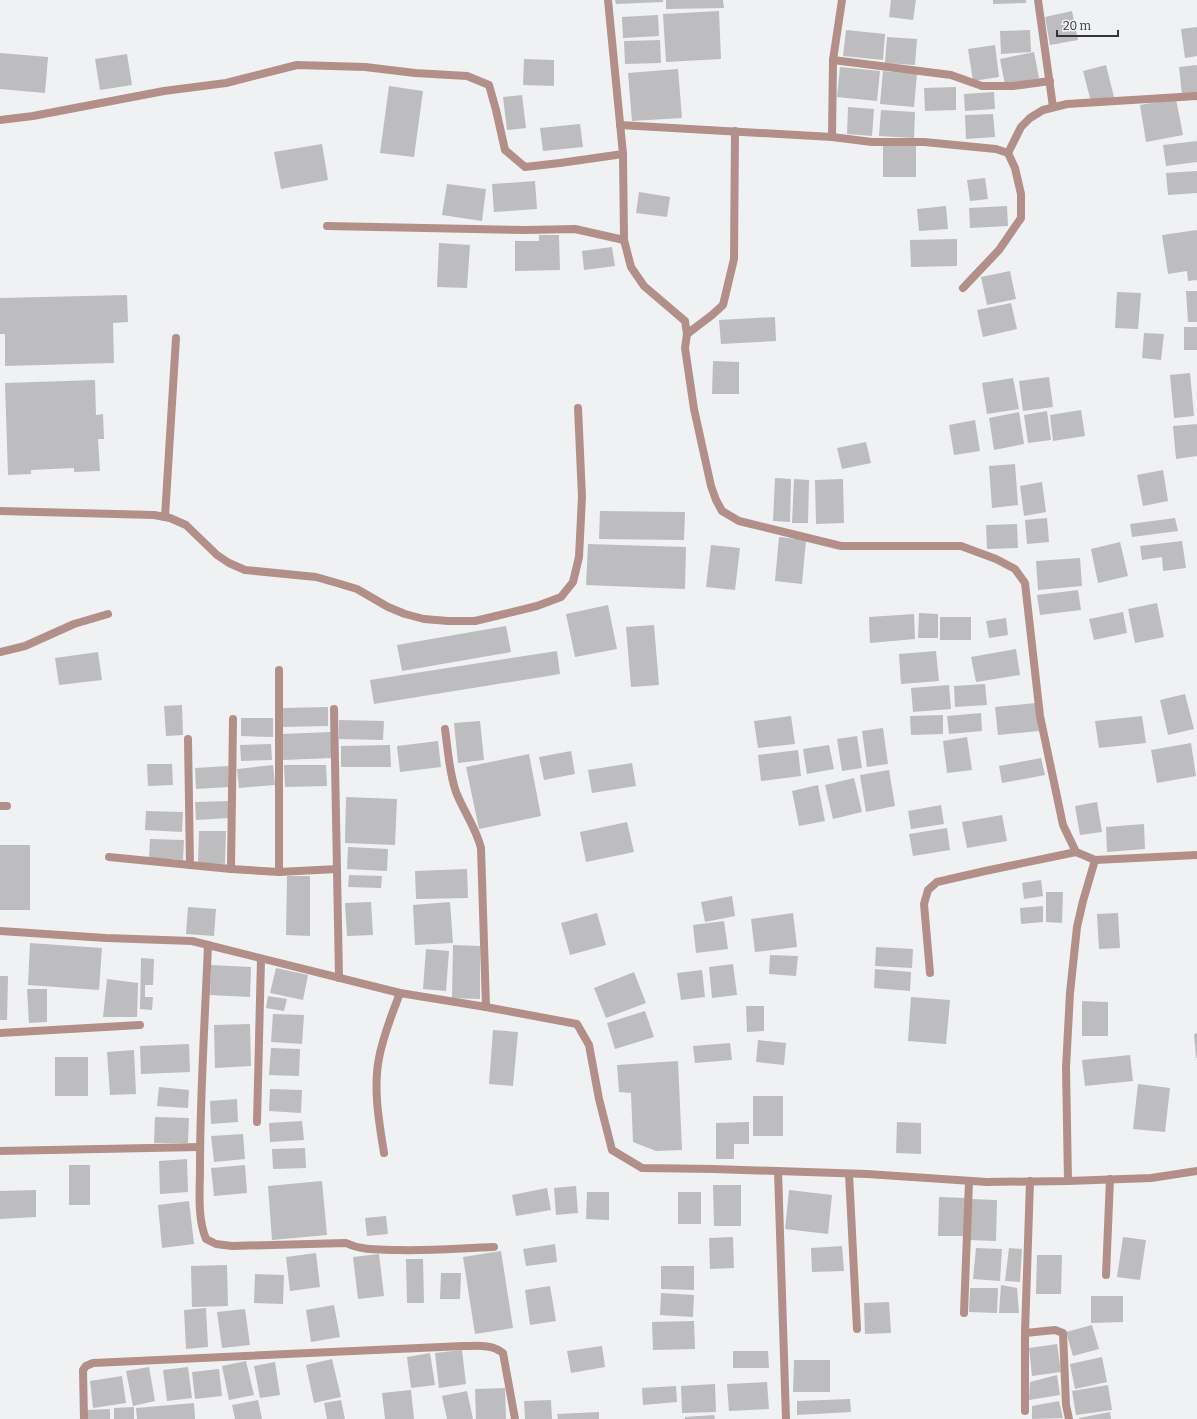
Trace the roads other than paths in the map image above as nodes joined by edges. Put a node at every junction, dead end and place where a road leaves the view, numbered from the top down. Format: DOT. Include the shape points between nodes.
graph roads {
  1 [pos="608,0"];
  2 [pos="842,0"];
  3 [pos="1038,0"];
  4 [pos="833,60"];
  5 [pos="1050,81"];
  6 [pos="1197,96"];
  7 [pos="1053,107"];
  8 [pos="0,120"];
  9 [pos="620,125"];
  10 [pos="735,131"];
  11 [pos="832,137"];
  12 [pos="1008,153"];
  13 [pos="622,154"];
  14 [pos="327,226"];
  15 [pos="624,240"];
  16 [pos="963,288"];
  17 [pos="687,334"];
  18 [pos="176,338"];
  19 [pos="578,408"];
  20 [pos="0,511"];
  21 [pos="165,517"];
  22 [pos="108,614"];
  23 [pos="0,652"];
  24 [pos="279,670"];
  25 [pos="334,709"];
  26 [pos="233,719"];
  27 [pos="445,729"];
  28 [pos="188,740"];
  29 [pos="1076,852"];
  30 [pos="1197,855"];
  31 [pos="109,857"];
  32 [pos="1095,860"];
  33 [pos="190,865"];
  34 [pos="231,869"];
  35 [pos="337,869"];
  36 [pos="279,872"];
  37 [pos="0,931"];
  38 [pos="208,945"];
  39 [pos="261,959"];
  40 [pos="930,974"];
  41 [pos="339,978"];
  42 [pos="400,993"];
  43 [pos="486,1007"];
  44 [pos="140,1025"];
  45 [pos="0,1033"];
  46 [pos="258,1122"];
  47 [pos="200,1147"];
  48 [pos="0,1151"];
  49 [pos="384,1153"];
  50 [pos="778,1171"];
  51 [pos="1197,1171"];
  52 [pos="849,1174"];
  53 [pos="1110,1179"];
  54 [pos="970,1181"];
  55 [pos="1030,1181"];
  56 [pos="1068,1181"];
  57 [pos="494,1247"];
  58 [pos="1106,1275"];
  59 [pos="964,1313"];
  60 [pos="857,1329"];
  61 [pos="1024,1333"];
  62 [pos="1025,1411"];
  63 [pos="84,1419"];
  64 [pos="515,1419"];
  65 [pos="786,1419"];
  66 [pos="1069,1419"];
  1 -- 9 [label="street"];
  2 -- 4 [label="street"];
  3 -- 5 [label="street"];
  4 -- 5 [label="street" via="951,75 982,86 1002,87"];
  4 -- 11 [label="street"];
  5 -- 7 [label="street"];
  6 -- 7 [label="street"];
  7 -- 12 [label="street" via="1030,118"];
  8 -- 13 [label="street" via="164,91 226,83 297,65 365,67 467,76 489,85 505,150 525,167"];
  9 -- 10 [label="street"];
  9 -- 13 [label="street"];
  10 -- 11 [label="street"];
  10 -- 17 [label="street" via="734,259 729,281 723,304"];
  11 -- 12 [label="street" via="872,142 924,142 996,149"];
  12 -- 16 [label="street" via="1015,168 1021,194 1021,218 999,250"];
  13 -- 15 [label="street"];
  14 -- 15 [label="street" via="574,229"];
  15 -- 17 [label="street" via="632,267 644,286 685,321"];
  17 -- 29 [label="street" via="685,348 694,409 711,486 722,511 739,521 841,546 961,546 996,559 1015,569 1022,578 1025,582 1040,716 1063,825"];
  18 -- 21 [label="street"];
  19 -- 21 [label="street" via="582,497 579,557 573,582 562,597 538,606 475,621 424,619 388,607 357,589 338,583 316,577 245,570 217,555 186,525"];
  20 -- 21 [label="street"];
  22 -- 23 [label="street" via="74,624 25,646"];
  24 -- 36 [label="street"];
  25 -- 35 [label="street"];
  26 -- 34 [label="street"];
  27 -- 43 [label="street" via="456,792 472,822 481,848"];
  28 -- 33 [label="street"];
  29 -- 32 [label="street"];
  29 -- 40 [label="street" via="937,882 928,890 924,904"];
  30 -- 32 [label="street"];
  31 -- 33 [label="street"];
  32 -- 56 [label="street" via="1082,901 1070,993 1066,1068"];
  33 -- 34 [label="street"];
  34 -- 36 [label="street"];
  35 -- 36 [label="street"];
  35 -- 41 [label="street"];
  37 -- 38 [label="street" via="192,941"];
  38 -- 39 [label="street"];
  38 -- 47 [label="street"];
  39 -- 41 [label="street"];
  39 -- 46 [label="street"];
  41 -- 42 [label="street"];
  42 -- 43 [label="street"];
  42 -- 49 [label="street" via="379,1058 377,1076 378,1111"];
  43 -- 50 [label="street" via="578,1024 588,1045 612,1150 642,1168"];
  44 -- 45 [label="street"];
  47 -- 48 [label="street"];
  47 -- 57 [label="street" via="202,1229 206,1239 216,1244 232,1246 346,1243 357,1248 423,1251"];
  50 -- 52 [label="street"];
  50 -- 65 [label="street"];
  51 -- 53 [label="street" via="1151,1178"];
  52 -- 54 [label="street"];
  52 -- 60 [label="street"];
  53 -- 56 [label="street"];
  53 -- 58 [label="street"];
  54 -- 55 [label="street"];
  54 -- 59 [label="street"];
  55 -- 56 [label="street"];
  55 -- 61 [label="street"];
  61 -- 62 [label="street"];
  61 -- 66 [label="street" via="1055,1330 1063,1333 1066,1405"];
  63 -- 64 [label="street" via="83,1370 93,1363 463,1346 489,1346 503,1353"];
}
